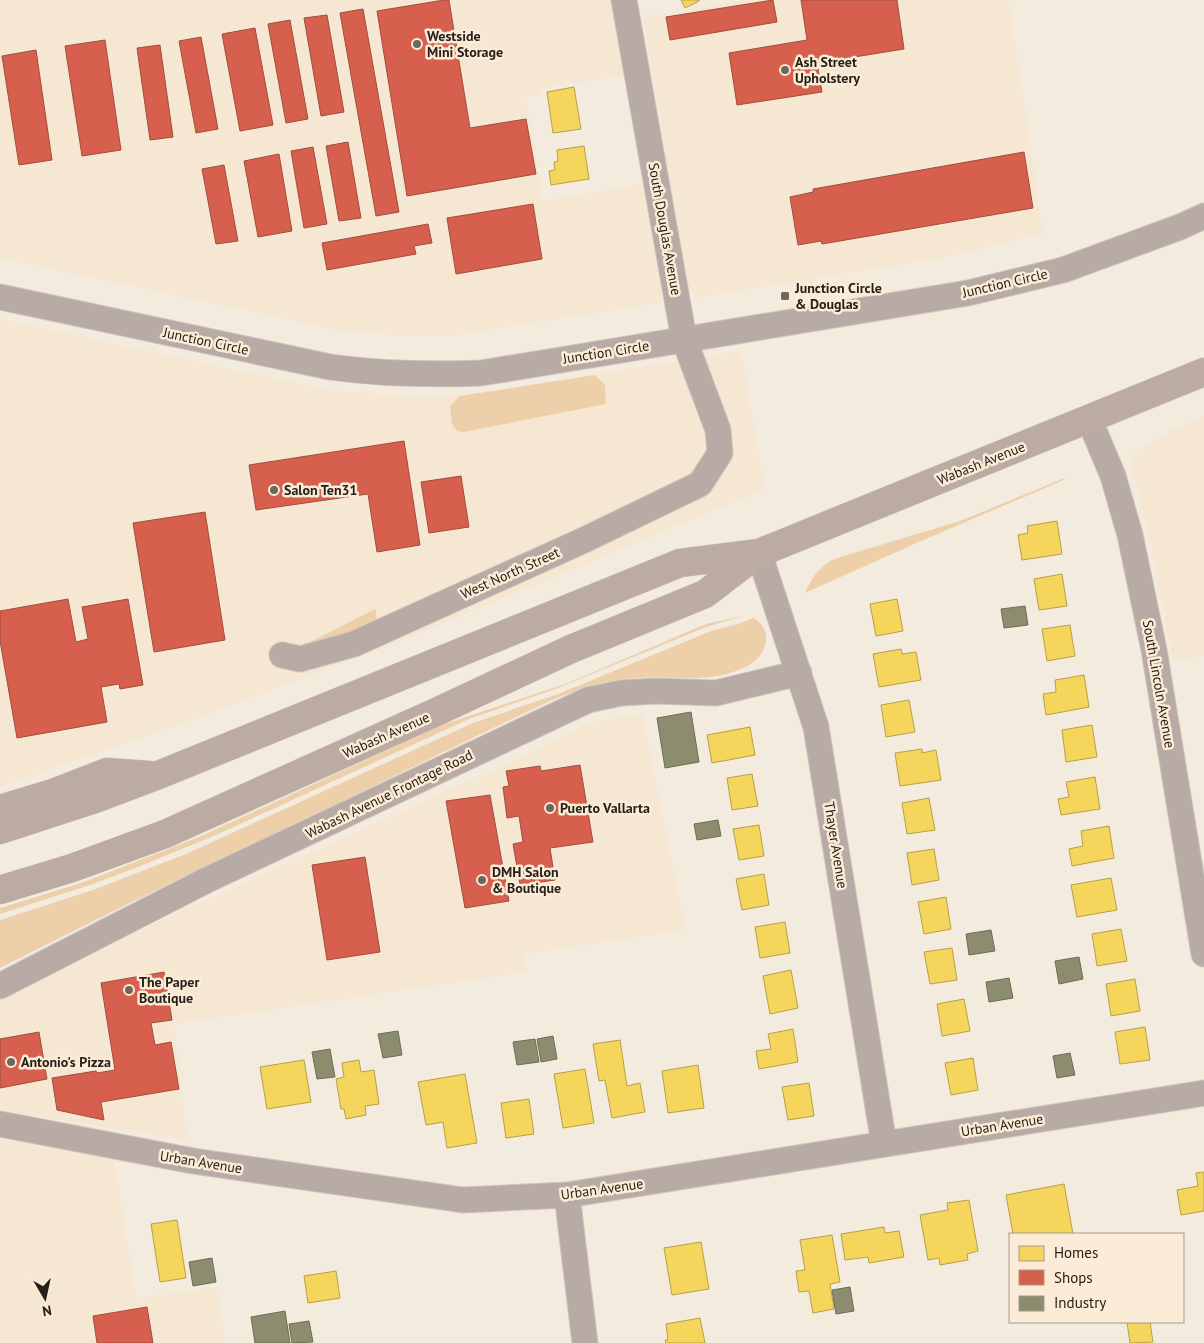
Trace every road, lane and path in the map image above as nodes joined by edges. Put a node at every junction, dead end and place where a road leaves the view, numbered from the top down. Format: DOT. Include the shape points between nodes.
graph roads {
  1 [pos="624,0"];
  2 [pos="1204,216"];
  3 [pos="0,297"];
  4 [pos="684,339"];
  5 [pos="1204,372"];
  6 [pos="1089,419"];
  7 [pos="720,453"];
  8 [pos="758,553"];
  9 [pos="282,655"];
  10 [pos="799,674"];
  11 [pos="156,776"];
  12 [pos="0,809"];
  13 [pos="0,830"];
  14 [pos="0,890"];
  15 [pos="1204,954"];
  16 [pos="0,986"];
  17 [pos="1204,1093"];
  18 [pos="0,1124"];
  19 [pos="884,1144"];
  20 [pos="567,1195"];
  21 [pos="585,1343"];
  1 -- 4 [label="street, South Douglas Avenue"];
  2 -- 4 [label="street, Junction Circle" via="1063,270 987,288"];
  3 -- 4 [label="street, Junction Circle" via="330,367 376,373 481,373"];
  4 -- 7 [label="street, South Douglas Avenue" via="718,430"];
  5 -- 6 [label="main road, Wabash Avenue"];
  6 -- 8 [label="main road, Wabash Avenue"];
  6 -- 15 [label="street, South Lincoln Avenue" via="1113,476 1130,535 1154,650"];
  7 -- 9 [label="street, West North Street" via="700,484 582,541 354,644 300,658"];
  8 -- 10 [label="street, Thayer Avenue"];
  8 -- 11 [label="main road, Wabash Avenue" via="680,563"];
  8 -- 14 [label="main road, Wabash Avenue" via="705,594 571,649 183,826 72,868"];
  10 -- 16 [label="street, Wabash Avenue Frontage Road" via="716,693 656,691 621,693 588,700 207,880"];
  10 -- 19 [label="street, Thayer Avenue" via="816,727"];
  11 -- 12 [label="main road" via="107,772"];
  11 -- 13 [label="main road, Wabash Avenue"];
  17 -- 19 [label="street, Urban Avenue"];
  18 -- 20 [label="street, Urban Avenue" via="193,1161 453,1199"];
  19 -- 20 [label="street, Urban Avenue"];
  20 -- 21 [label="street"];
}
